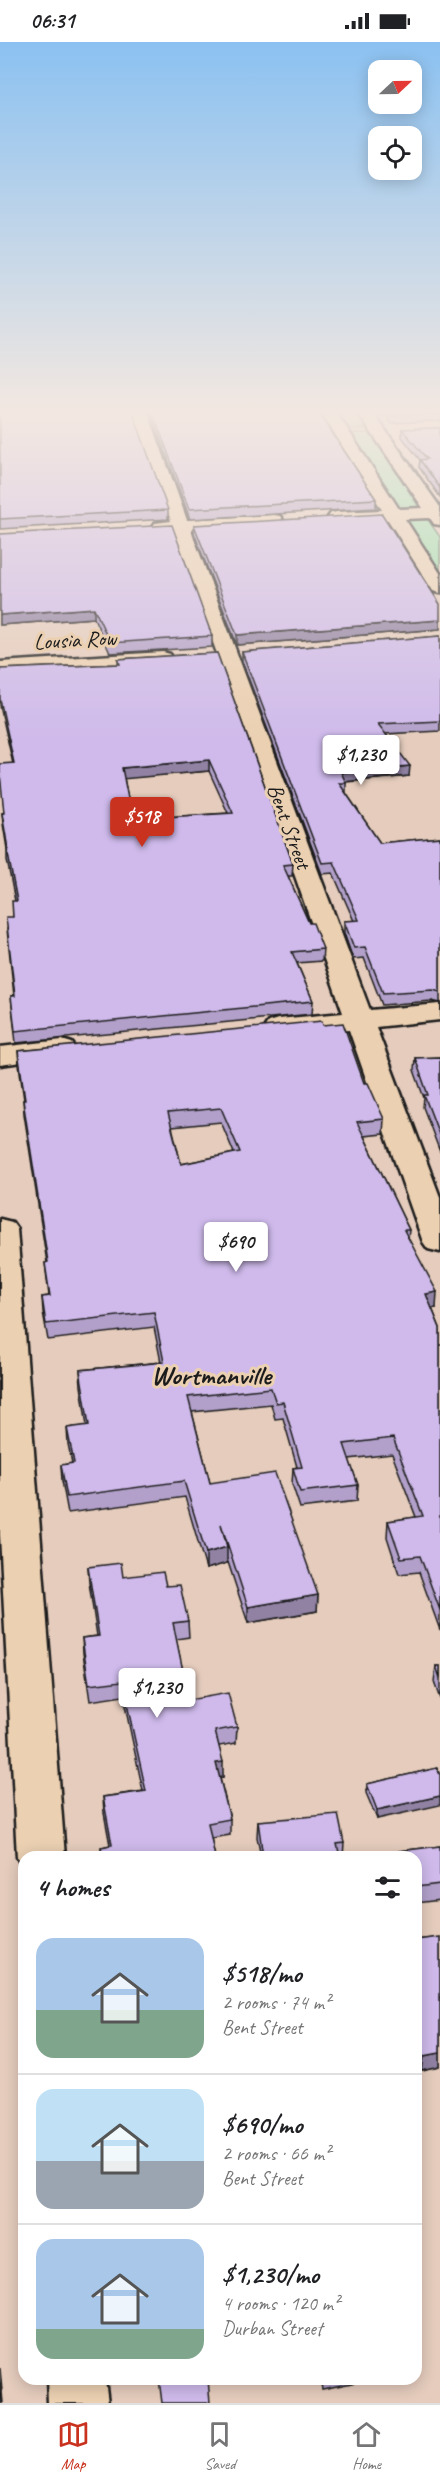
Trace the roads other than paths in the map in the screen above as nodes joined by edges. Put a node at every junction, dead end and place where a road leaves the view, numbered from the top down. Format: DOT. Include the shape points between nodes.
graph roads {
  1 [pos="181,520"];
  2 [pos="284,520"];
  3 [pos="397,520"];
  4 [pos="183,525"];
  5 [pos="148,527"];
  6 [pos="440,587"];
  7 [pos="179,657"];
  8 [pos="0,668"];
  9 [pos="440,1012"];
  10 [pos="360,1020"];
  11 [pos="255,1030"];
  12 [pos="93,1046"];
  13 [pos="0,1056"];
  14 [pos="0,1229"];
  15 [pos="440,1242"];
  16 [pos="42,1851"];
  17 [pos="76,2385"];
  18 [pos="78,2403"];
  1 -- 4 [label="street, Bent Street"];
  2 -- 4 [label="street"];
  3 -- 6 [label="street"];
  4 -- 5 [label="street"];
  4 -- 10 [label="street, Bent Street"];
  7 -- 8 [label="street, Lousia Row"];
  9 -- 10 [label="street"];
  10 -- 11 [label="street"];
  10 -- 15 [label="street, Bent Street"];
  12 -- 13 [label="street"];
  14 -- 16 [label="street"];
  17 -- 18 [label="street"];
}
